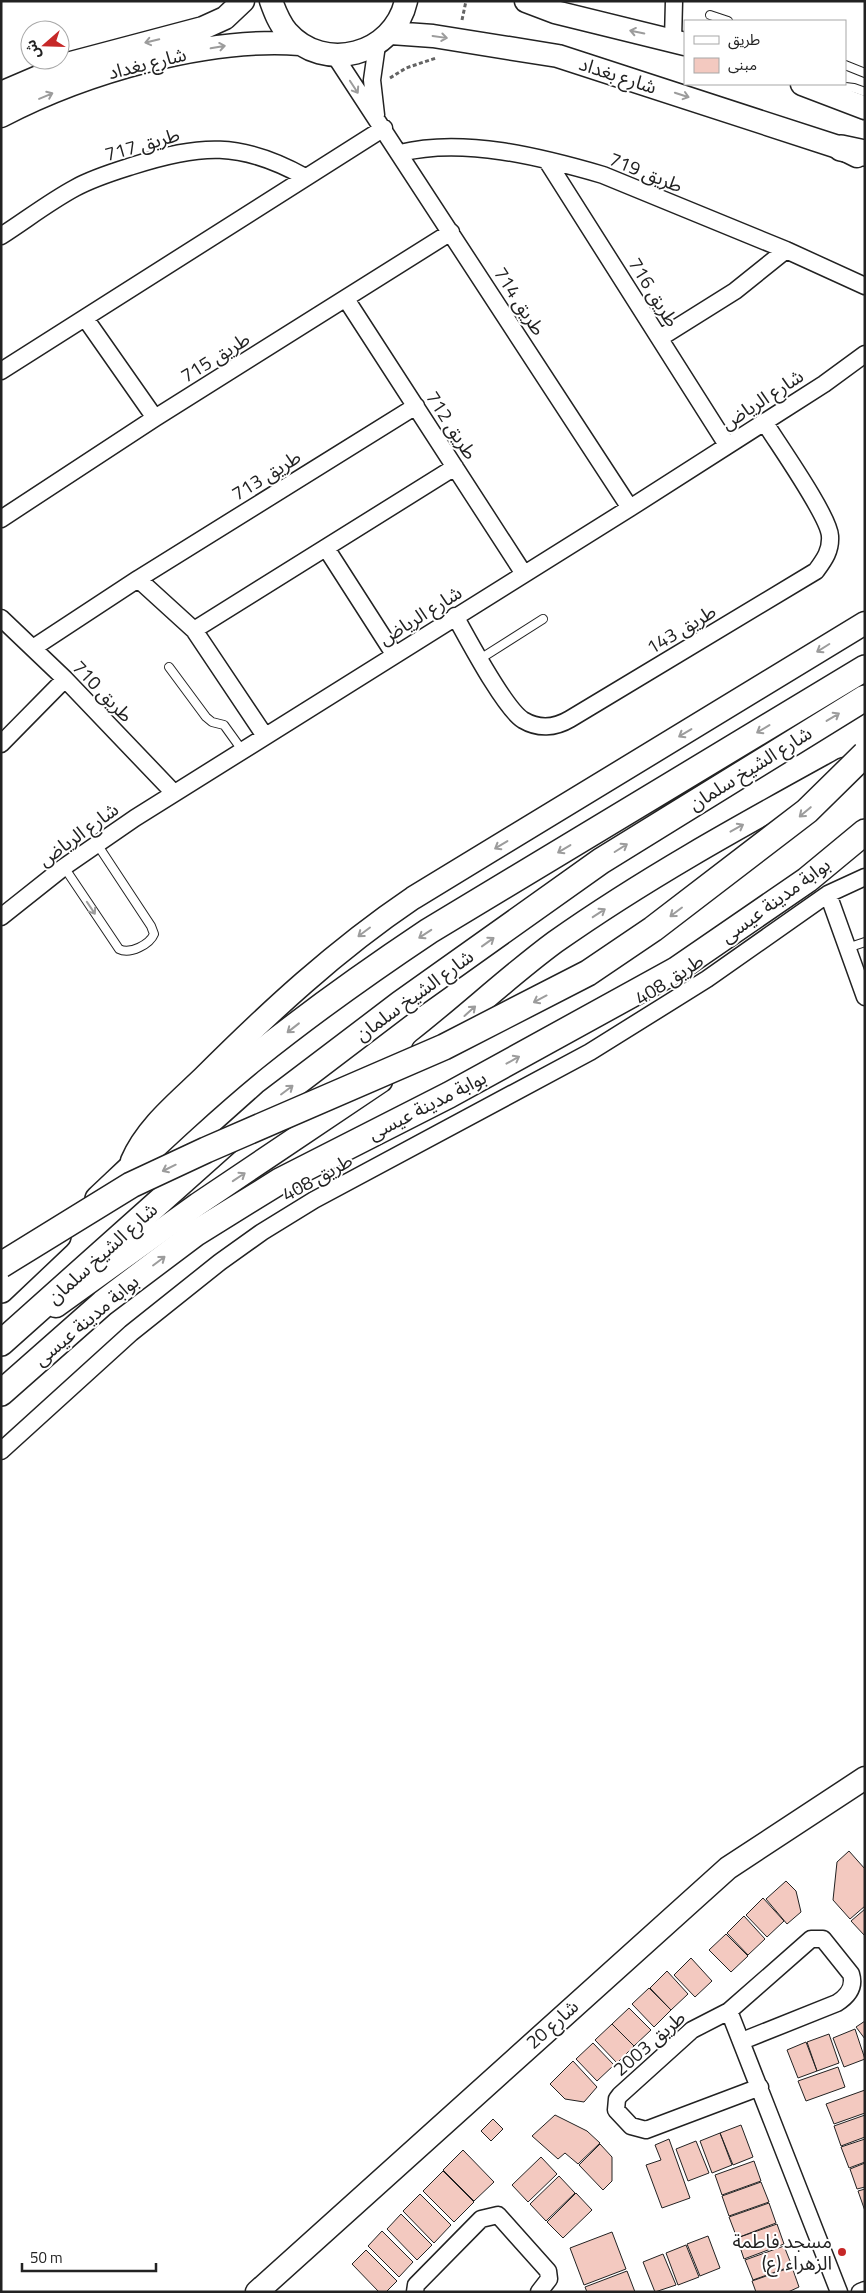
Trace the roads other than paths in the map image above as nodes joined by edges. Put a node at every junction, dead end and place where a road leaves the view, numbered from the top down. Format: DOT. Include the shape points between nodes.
graph roads {
  1 [pos="243,1"];
  2 [pos="272,1"];
  3 [pos="406,1"];
  4 [pos="526,1"];
  5 [pos="674,1"];
  6 [pos="710,14"];
  7 [pos="725,20"];
  8 [pos="384,39"];
  9 [pos="679,42"];
  10 [pos="300,44"];
  11 [pos="335,56"];
  12 [pos="71,63"];
  13 [pos="846,66"];
  14 [pos="865,73"];
  15 [pos="1,81"];
  16 [pos="806,85"];
  17 [pos="836,85"];
  18 [pos="865,92"];
  19 [pos="1,93"];
  20 [pos="865,108"];
  21 [pos="1,116"];
  22 [pos="380,122"];
  23 [pos="841,148"];
  24 [pos="400,153"];
  25 [pos="865,154"];
  26 [pos="865,160"];
  27 [pos="547,161"];
  28 [pos="865,166"];
  29 [pos="305,178"];
  30 [pos="451,232"];
  31 [pos="1,236"];
  32 [pos="786,250"];
  33 [pos="865,286"];
  34 [pos="346,299"];
  35 [pos="85,318"];
  36 [pos="660,338"];
  37 [pos="865,354"];
  38 [pos="1,371"];
  39 [pos="416,406"];
  40 [pos="155,418"];
  41 [pos="765,422"];
  42 [pos="728,445"];
  43 [pos="455,467"];
  44 [pos="630,508"];
  45 [pos="1,519"];
  46 [pos="326,548"];
  47 [pos="524,574"];
  48 [pos="138,579"];
  49 [pos="454,616"];
  50 [pos="1,618"];
  51 [pos="543,619"];
  52 [pos="865,623"];
  53 [pos="194,630"];
  54 [pos="33,648"];
  55 [pos="394,654"];
  56 [pos="480,659"];
  57 [pos="169,667"];
  58 [pos="865,668"];
  59 [pos="65,679"];
  60 [pos="865,698"];
  61 [pos="265,736"];
  62 [pos="1,744"];
  63 [pos="242,750"];
  64 [pos="865,756"];
  65 [pos="174,793"];
  66 [pos="865,832"];
  67 [pos="97,843"];
  68 [pos="64,867"];
  69 [pos="865,877"];
  70 [pos="828,894"];
  71 [pos="1,918"];
  72 [pos="865,942"];
  73 [pos="847,948"];
  74 [pos="862,978"];
  75 [pos="865,997"];
  76 [pos="128,1170"];
  77 [pos="1,1265"];
  78 [pos="1,1290"];
  79 [pos="1,1344"];
  80 [pos="1,1393"];
  81 [pos="1,1451"];
  82 [pos="865,1778"];
  83 [pos="729,2011"];
  84 [pos="742,2041"];
  85 [pos="760,2086"];
  86 [pos="865,2290"];
  87 [pos="256,2292"];
  88 [pos="415,2292"];
  89 [pos="539,2292"];
  90 [pos="839,2292"];
  91 [pos="860,2292"];
  1 -- 12 [label="main road, شارع بغداد, one-way" via="225,18 203,28"];
  2 -- 10 [label="main road" via="276,16 286,32"];
  3 -- 8 [label="main road" via="404,13"];
  9 -- 4 [label="main road, one-way" via="555,12"];
  5 -- 9 [label="street"];
  6 -- 7 [label="lane"];
  8 -- 11 [label="main road" via="364,52"];
  8 -- 22 [label="street, طريق 714" via="372,80"];
  8 -- 23 [label="main road, شارع بغداد, one-way" via="433,36 558,56"];
  10 -- 11 [label="main road"];
  21 -- 10 [label="main road, شارع بغداد, one-way" via="84,80 123,68 239,44"];
  11 -- 22 [label="street, طريق 714, one-way"];
  12 -- 15 [label="street"];
  12 -- 19 [label="main road, شارع بغداد"];
  13 -- 14 [label="lane"];
  16 -- 20 [label="main road"];
  17 -- 18 [label="lane"];
  22 -- 24 [label="street, طريق 714"];
  22 -- 29 [label="street"];
  23 -- 25 [label="main road"];
  23 -- 26 [label="main road, شارع بغداد"];
  23 -- 28 [label="main road"];
  24 -- 27 [label="street, طريق 719" via="422,147 446,146"];
  24 -- 30 [label="street, طريق 714"];
  27 -- 32 [label="street, طريق 719" via="603,175"];
  27 -- 36 [label="street, طريق 716"];
  29 -- 31 [label="street, طريق 717" via="249,154 216,149 184,151 93,178"];
  29 -- 35 [label="street"];
  30 -- 34 [label="street, طريق 715"];
  30 -- 44 [label="street, طريق 714"];
  32 -- 33 [label="street, طريق 719"];
  32 -- 36 [label="street" via="736,290"];
  34 -- 39 [label="street, طريق 712"];
  34 -- 40 [label="street, طريق 715"];
  35 -- 38 [label="street"];
  35 -- 40 [label="street"];
  36 -- 42 [label="street, طريق 716"];
  37 -- 41 [label="street, شارع الرياض"];
  39 -- 43 [label="street, طريق 712"];
  39 -- 48 [label="street, طريق 713"];
  40 -- 45 [label="street, طريق 715"];
  41 -- 42 [label="street, شارع الرياض"];
  41 -- 56 [label="street, طريق 143" via="821,513 830,536 828,555 816,571 554,726 537,726 516,714"];
  42 -- 44 [label="street, شارع الرياض"];
  43 -- 46 [label="street"];
  43 -- 47 [label="street, طريق 712"];
  44 -- 47 [label="street, شارع الرياض"];
  46 -- 53 [label="street"];
  46 -- 55 [label="street"];
  47 -- 49 [label="street, شارع الرياض"];
  48 -- 53 [label="street"];
  48 -- 54 [label="street, طريق 713"];
  49 -- 55 [label="street, شارع الرياض"];
  49 -- 56 [label="street, طريق 143"];
  50 -- 54 [label="street, طريق 710"];
  51 -- 56 [label="lane"];
  52 -- 76 [label="main road, شارع الشيخ سلمان, one-way" via="377,922 302,984 206,1075 151,1130"];
  53 -- 61 [label="street"];
  54 -- 59 [label="street, طريق 710"];
  55 -- 61 [label="street, شارع الرياض"];
  57 -- 63 [label="lane" via="206,717 224,725"];
  58 -- 76 [label="main road, شارع الشيخ سلمان, one-way" via="429,931 377,966 253,1059"];
  59 -- 62 [label="street"];
  59 -- 65 [label="street, طريق 710"];
  79 -- 60 [label="main road, شارع الشيخ سلمان, one-way" via="271,1102 400,1004 601,861"];
  61 -- 63 [label="street, شارع الرياض"];
  63 -- 65 [label="street, شارع الرياض"];
  64 -- 77 [label="main road, one-way, bridge" via="807,811 653,929 588,973 444,1047 131,1186"];
  79 -- 64 [label="main road, شارع الشيخ سلمان, one-way" via="198,1204 401,1067 513,974 583,923 724,835"];
  65 -- 67 [label="street, شارع الرياض"];
  80 -- 66 [label="main road, بوابة مدينة عيسى, one-way" via="102,1303 196,1233 280,1181 449,1095 676,970 807,880"];
  67 -- 68 [label="street, شارع الرياض"];
  68 -- 67 [label="lane, one-way" via="119,949 131,951 150,941 153,929"];
  68 -- 71 [label="street, شارع الرياض"];
  69 -- 70 [label="street, طريق 408"];
  70 -- 73 [label="street"];
  70 -- 81 [label="street, طريق 408" via="631,1028 541,1080 314,1200 262,1232 131,1333"];
  72 -- 73 [label="lane"];
  73 -- 74 [label="street"];
  74 -- 75 [label="street"];
  76 -- 78 [label="main road, شارع الشيخ سلمان"];
  82 -- 87 [label="main road, شارع 20" via="728,1868"];
  83 -- 84 [label="street"];
  83 -- 84 [label="street, طريق 2003" via="811,1939 828,1943 850,1974 852,1987 837,2003"];
  83 -- 85 [label="street, طريق 2003" via="692,2030 620,2094 616,2110 631,2126 646,2130"];
  84 -- 85 [label="street"];
  85 -- 90 [label="street"];
  86 -- 91 [label="street"];
  88 -- 89 [label="street" via="416,2285 482,2219 498,2215 548,2271 549,2279"];
}
